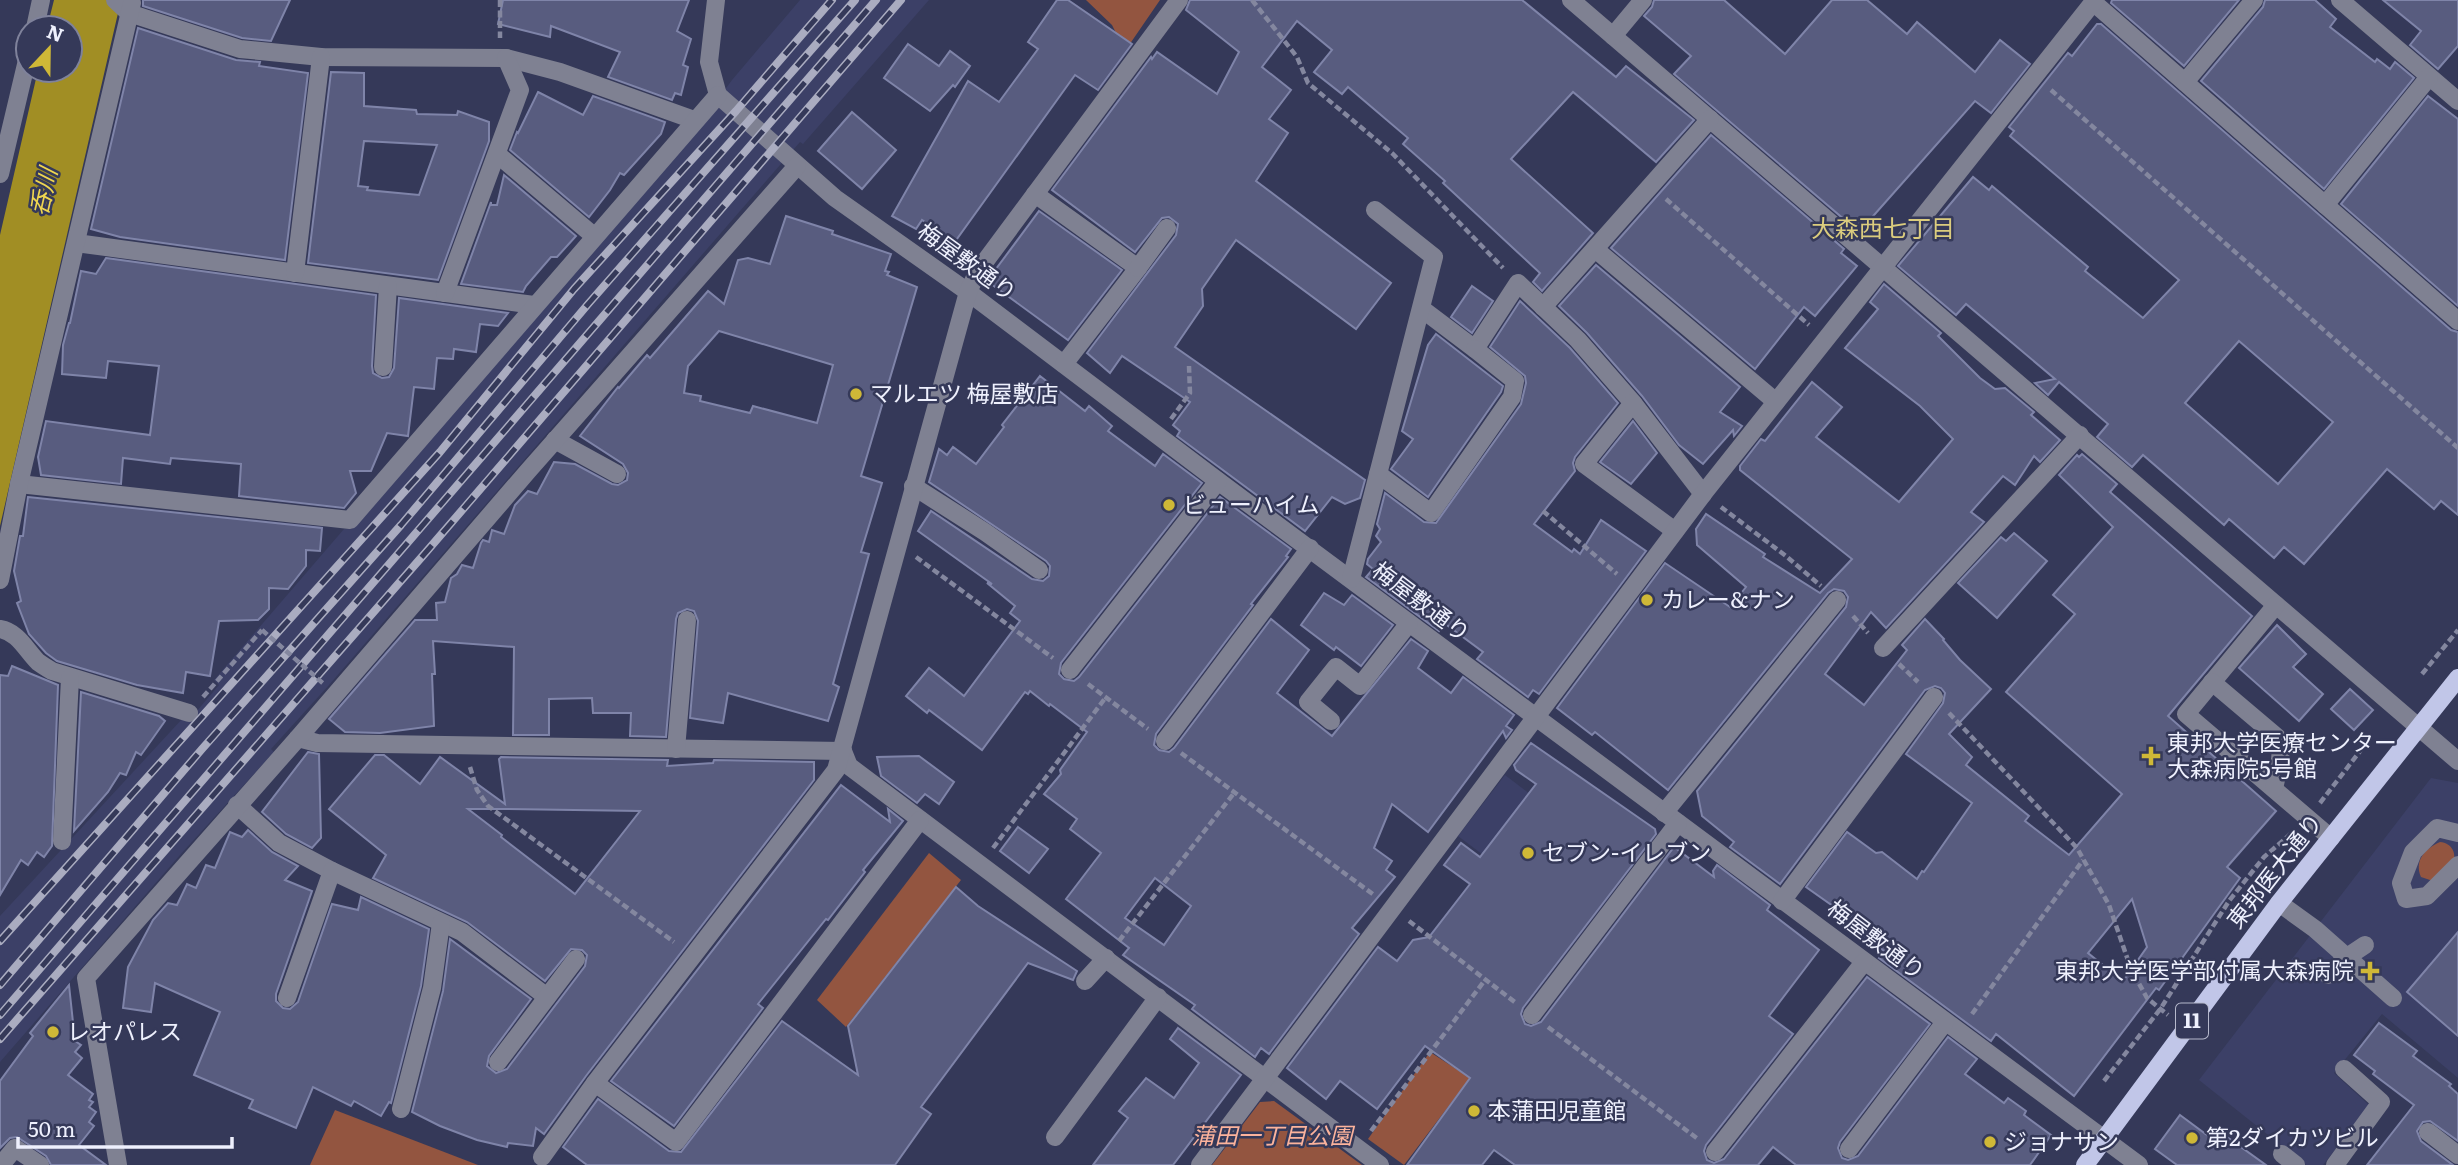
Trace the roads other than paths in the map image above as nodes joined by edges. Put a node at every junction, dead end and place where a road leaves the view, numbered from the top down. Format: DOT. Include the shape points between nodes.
graph roads {
  1 [pos="716,0"];
  2 [pos="1179,0"];
  3 [pos="1571,0"];
  4 [pos="1643,0"];
  5 [pos="2254,0"];
  6 [pos="2340,0"];
  7 [pos="2094,1"];
  8 [pos="125,5"];
  9 [pos="1613,36"];
  10 [pos="321,57"];
  11 [pos="506,58"];
  12 [pos="2429,77"];
  13 [pos="2185,82"];
  14 [pos="21,84"];
  15 [pos="718,95"];
  16 [pos="2458,101"];
  17 [pos="1710,119"];
  18 [pos="694,120"];
  19 [pos="497,154"];
  20 [pos="797,166"];
  21 [pos="0,174"];
  22 [pos="1035,194"];
  23 [pos="2325,205"];
  24 [pos="1375,211"];
  25 [pos="1167,228"];
  26 [pos="594,236"];
  27 [pos="76,243"];
  28 [pos="1595,249"];
  29 [pos="1883,266"];
  30 [pos="1138,268"];
  31 [pos="295,272"];
  32 [pos="388,285"];
  33 [pos="968,292"];
  34 [pos="445,293"];
  35 [pos="534,305"];
  36 [pos="1543,307"];
  37 [pos="1422,309"];
  38 [pos="2458,321"];
  39 [pos="1475,349"];
  40 [pos="1064,364"];
  41 [pos="383,367"];
  42 [pos="1633,402"];
  43 [pos="1776,402"];
  44 [pos="2080,435"];
  45 [pos="555,440"];
  46 [pos="617,474"];
  47 [pos="1378,474"];
  48 [pos="1218,481"];
  49 [pos="19,484"];
  50 [pos="913,486"];
  51 [pos="1703,494"];
  52 [pos="1675,531"];
  53 [pos="1310,548"];
  54 [pos="1039,570"];
  55 [pos="1351,579"];
  56 [pos="0,580"];
  57 [pos="1837,600"];
  58 [pos="2276,605"];
  59 [pos="687,620"];
  60 [pos="1409,623"];
  61 [pos="0,629"];
  62 [pos="1883,648"];
  63 [pos="1070,670"];
  64 [pos="70,678"];
  65 [pos="2458,678"];
  66 [pos="2212,682"];
  67 [pos="1934,697"];
  68 [pos="188,713"];
  69 [pos="1536,718"];
  70 [pos="1331,721"];
  71 [pos="2419,728"];
  72 [pos="298,738"];
  73 [pos="1165,741"];
  74 [pos="676,748"];
  75 [pos="843,751"];
  76 [pos="2458,761"];
  77 [pos="2274,789"];
  78 [pos="237,805"];
  79 [pos="1671,818"];
  80 [pos="920,820"];
  81 [pos="2458,833"];
  82 [pos="2331,838"];
  83 [pos="62,841"];
  84 [pos="2458,865"];
  85 [pos="332,871"];
  86 [pos="1782,901"];
  87 [pos="2279,903"];
  88 [pos="441,923"];
  89 [pos="2365,945"];
  90 [pos="1106,957"];
  91 [pos="2347,957"];
  92 [pos="576,959"];
  93 [pos="1864,962"];
  94 [pos="2328,975"];
  95 [pos="1085,981"];
  96 [pos="547,997"];
  97 [pos="1158,997"];
  98 [pos="287,998"];
  99 [pos="2393,998"];
  100 [pos="1532,1015"];
  101 [pos="1952,1027"];
  102 [pos="498,1062"];
  103 [pos="2344,1069"];
  104 [pos="1265,1079"];
  105 [pos="595,1083"];
  106 [pos="401,1108"];
  107 [pos="2428,1132"];
  108 [pos="1055,1137"];
  109 [pos="2104,1139"];
  110 [pos="1849,1149"];
  111 [pos="1715,1152"];
  112 [pos="2458,1155"];
  113 [pos="544,1162"];
  114 [pos="1,1165"];
  115 [pos="40,1165"];
  116 [pos="118,1165"];
  117 [pos="1200,1165"];
  118 [pos="1380,1165"];
  119 [pos="2085,1165"];
  120 [pos="2139,1165"];
  121 [pos="2335,1165"];
  1 -- 15 [label="street" via="709,62"];
  2 -- 22 [label="street"];
  3 -- 9 [label="street"];
  4 -- 9 [label="street"];
  5 -- 13 [label="street"];
  6 -- 12 [label="street"];
  7 -- 13 [label="street"];
  7 -- 29 [label="street"];
  8 -- 10 [label="street" via="240,49"];
  8 -- 27 [label="street"];
  9 -- 17 [label="street"];
  10 -- 11 [label="street"];
  10 -- 31 [label="street"];
  11 -- 18 [label="street" via="560,72"];
  11 -- 19 [label="street" via="520,90"];
  12 -- 16 [label="street"];
  12 -- 23 [label="street"];
  13 -- 23 [label="street"];
  14 -- 21 [label="street"];
  15 -- 18 [label="street"];
  15 -- 20 [label="street, 梅屋敷通り"];
  17 -- 28 [label="street"];
  17 -- 29 [label="street"];
  18 -- 26 [label="street"];
  19 -- 26 [label="street"];
  19 -- 34 [label="street"];
  20 -- 33 [label="street, 梅屋敷通り"];
  20 -- 45 [label="street"];
  22 -- 30 [label="street"];
  22 -- 33 [label="street" via="978,271"];
  23 -- 38 [label="street"];
  24 -- 37 [label="street" via="1434,257"];
  25 -- 30 [label="street"];
  26 -- 35 [label="street"];
  27 -- 31 [label="street"];
  27 -- 49 [label="street"];
  28 -- 36 [label="street"];
  28 -- 43 [label="street"];
  29 -- 43 [label="street" via="1825,340 1817,361"];
  29 -- 44 [label="street"];
  30 -- 40 [label="street"];
  31 -- 32 [label="street"];
  32 -- 34 [label="street"];
  32 -- 41 [label="street"];
  33 -- 40 [label="street, 梅屋敷通り" via="1021,342"];
  33 -- 50 [label="street"];
  34 -- 35 [label="street"];
  35 -- 49 [label="street" via="350,520"];
  36 -- 39 [label="street" via="1518,283"];
  36 -- 42 [label="street"];
  37 -- 39 [label="street"];
  37 -- 47 [label="street"];
  39 -- 47 [label="street" via="1515,381 1513,397 1431,513"];
  40 -- 48 [label="street, 梅屋敷通り"];
  42 -- 51 [label="street"];
  42 -- 52 [label="street" via="1584,464"];
  43 -- 51 [label="street"];
  44 -- 58 [label="street"];
  44 -- 62 [label="street"];
  45 -- 46 [label="street"];
  45 -- 72 [label="street"];
  47 -- 55 [label="street"];
  48 -- 53 [label="street, 梅屋敷通り"];
  48 -- 63 [label="street"];
  49 -- 56 [label="street"];
  50 -- 54 [label="street"];
  50 -- 75 [label="street" via="895,584"];
  51 -- 52 [label="street"];
  52 -- 69 [label="street"];
  53 -- 55 [label="street, 梅屋敷通り"];
  53 -- 73 [label="street"];
  55 -- 60 [label="street, 梅屋敷通り"];
  57 -- 79 [label="street"];
  58 -- 66 [label="street"];
  58 -- 71 [label="street"];
  59 -- 74 [label="street"];
  60 -- 69 [label="street, 梅屋敷通り"];
  60 -- 70 [label="street" via="1360,686 1336,667 1308,702"];
  61 -- 64 [label="street" via="18,638 39,663"];
  64 -- 68 [label="street"];
  64 -- 83 [label="street"];
  65 -- 71 [label="main road, 東邦医大通り / 11"];
  66 -- 77 [label="street" via="2277,737 2281,751"];
  66 -- 77 [label="street" via="2186,714"];
  67 -- 86 [label="street"];
  69 -- 79 [label="street, 梅屋敷通り"];
  69 -- 104 [label="street"];
  71 -- 76 [label="street"];
  71 -- 82 [label="main road, 東邦医大通り / 11"];
  72 -- 74 [label="street" via="317,743"];
  72 -- 78 [label="street"];
  74 -- 75 [label="street"];
  75 -- 80 [label="street" via="849,766"];
  75 -- 105 [label="street" via="832,775"];
  77 -- 82 [label="street"];
  78 -- 85 [label="street" via="279,843"];
  78 -- 116 [label="street" via="86,978"];
  79 -- 86 [label="street, 梅屋敷通り"];
  79 -- 100 [label="street"];
  80 -- 90 [label="street"];
  80 -- 105 [label="street" via="676,1142"];
  81 -- 84 [label="street" via="2437,828 2413,852 2401,883 2406,899 2427,896"];
  82 -- 87 [label="main road, 東邦医大通り / 11"];
  85 -- 88 [label="street"];
  85 -- 98 [label="street"];
  86 -- 93 [label="street, 梅屋敷通り"];
  87 -- 91 [label="street"];
  87 -- 109 [label="main road, 東邦医大通り / 11"];
  88 -- 96 [label="street" via="462,932"];
  88 -- 106 [label="street" via="432,988"];
  89 -- 91 [label="street"];
  90 -- 95 [label="street"];
  90 -- 97 [label="street"];
  91 -- 94 [label="street"];
  91 -- 99 [label="street"];
  92 -- 96 [label="street"];
  93 -- 101 [label="street, 梅屋敷通り"];
  93 -- 111 [label="street"];
  96 -- 102 [label="street"];
  97 -- 104 [label="street"];
  97 -- 108 [label="street"];
  101 -- 109 [label="street, 梅屋敷通り"];
  101 -- 110 [label="street"];
  103 -- 121 [label="street" via="2381,1102"];
  104 -- 117 [label="street"];
  104 -- 118 [label="street"];
  105 -- 113 [label="street"];
  107 -- 112 [label="street"];
  109 -- 119 [label="main road, 東邦医大通り / 11"];
  109 -- 120 [label="street, 梅屋敷通り"];
  114 -- 115 [label="street" via="15,1148"];
}
